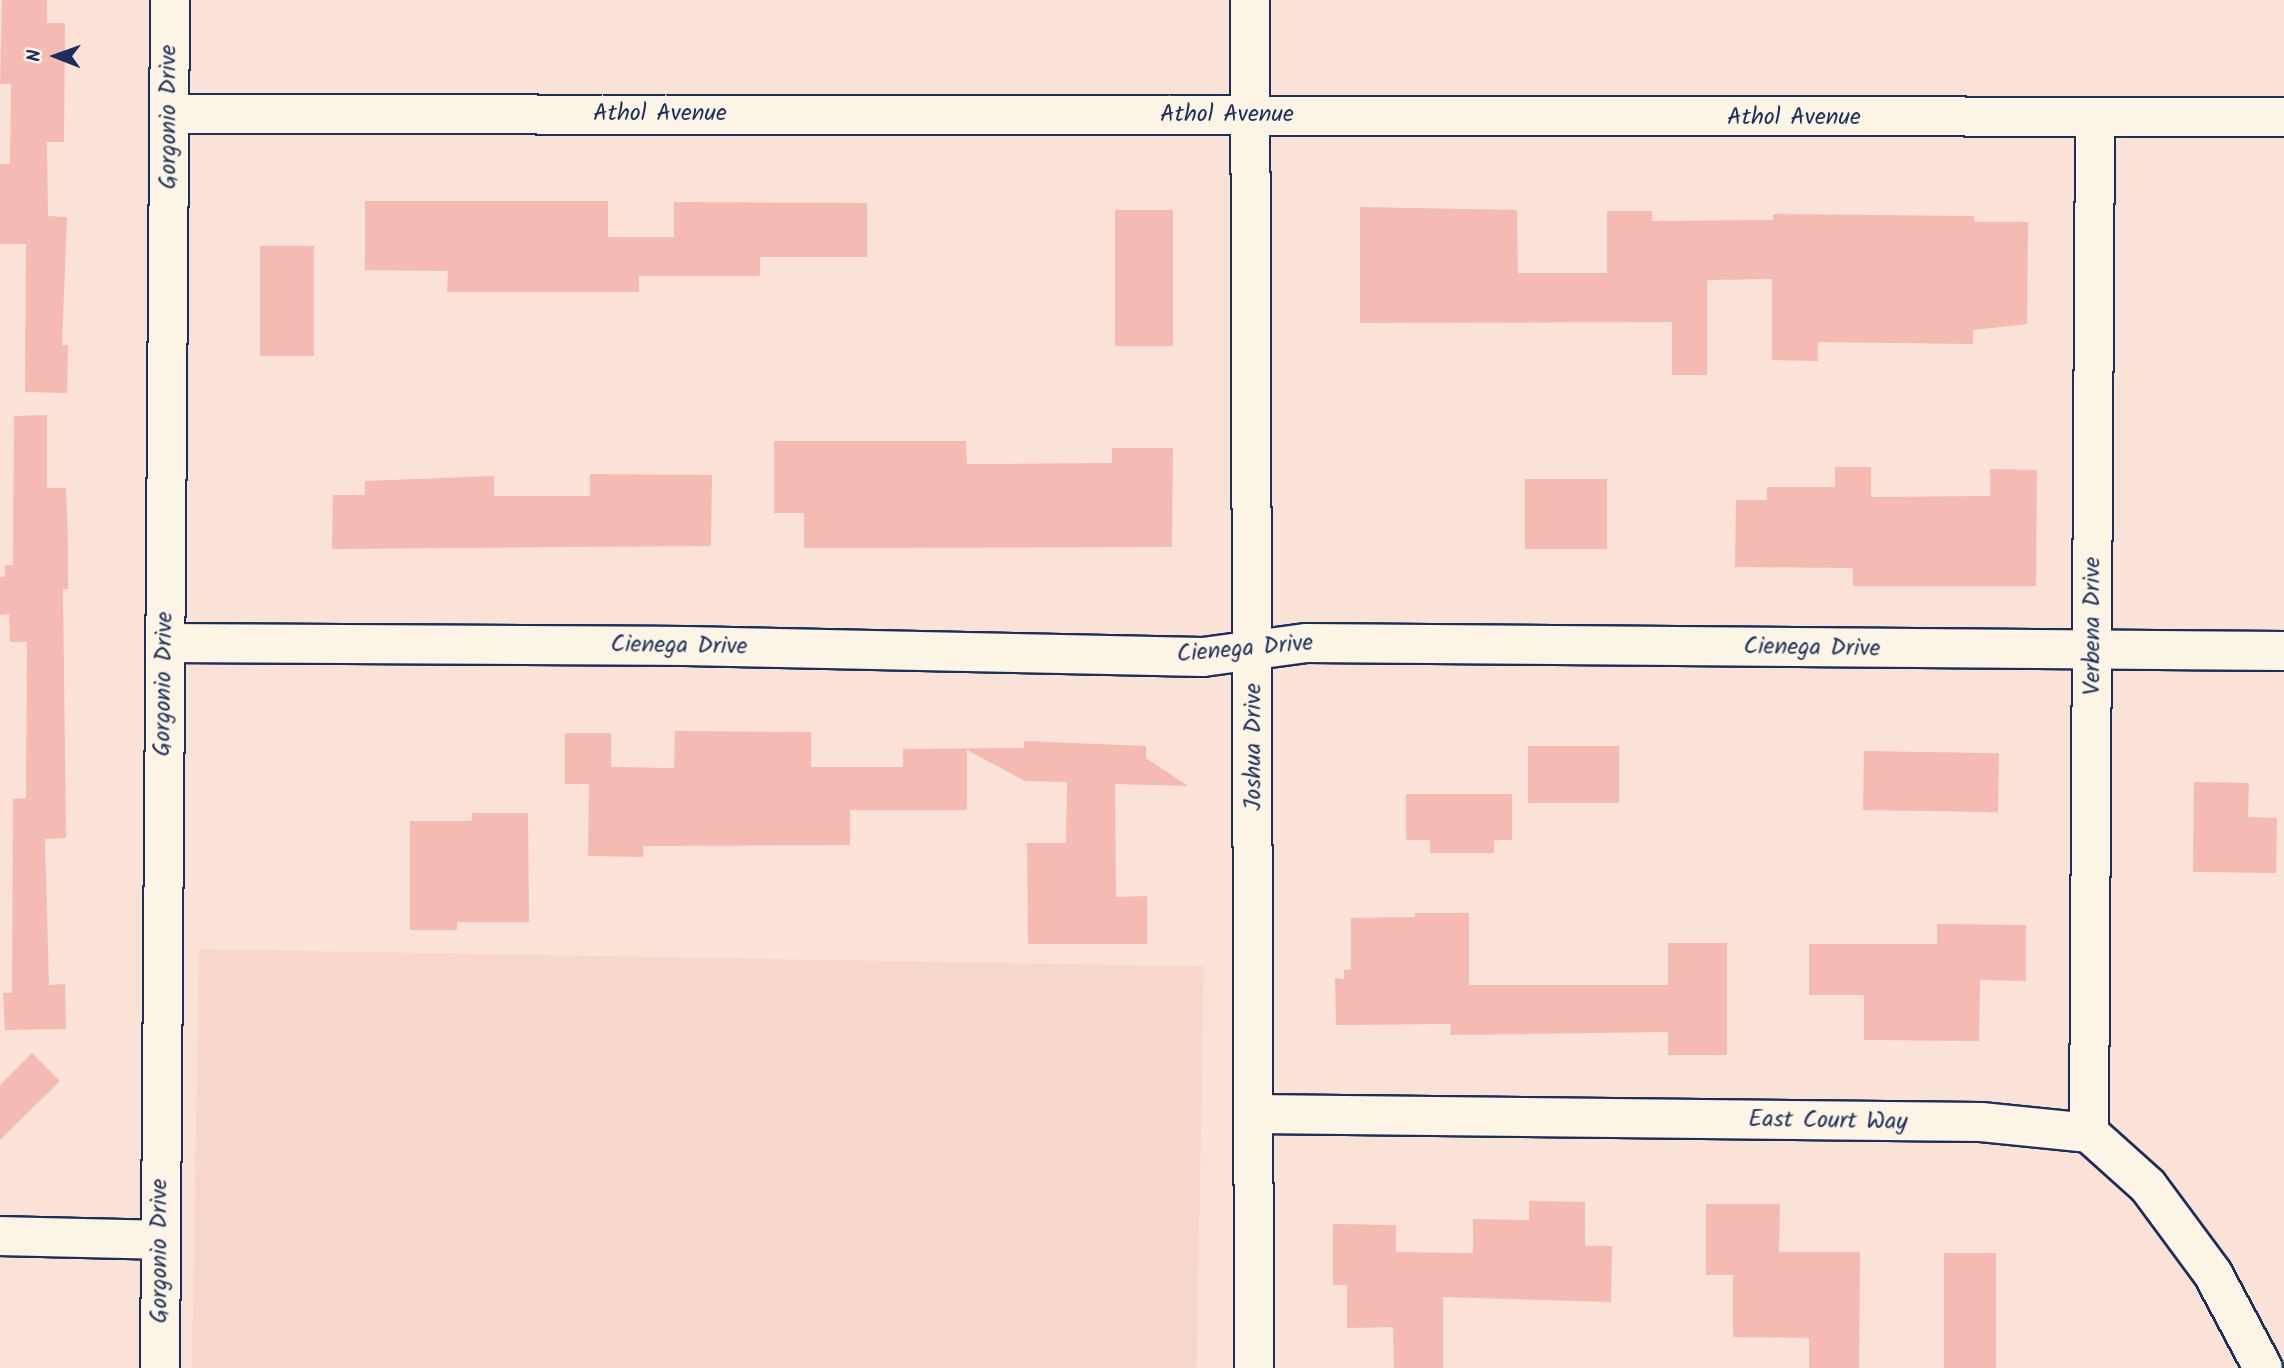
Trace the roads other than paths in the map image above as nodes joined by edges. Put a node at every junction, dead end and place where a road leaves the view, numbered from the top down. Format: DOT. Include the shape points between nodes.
graph roads {
  1 [pos="170,0"];
  2 [pos="1250,0"];
  3 [pos="170,114"];
  4 [pos="1250,115"];
  5 [pos="2284,117"];
  6 [pos="2095,119"];
  7 [pos="164,643"];
  8 [pos="1254,649"];
  9 [pos="2092,651"];
  10 [pos="2284,651"];
  11 [pos="1255,1114"];
  12 [pos="2089,1133"];
  13 [pos="0,1237"];
  14 [pos="159,1240"];
  15 [pos="2270,1365"];
  16 [pos="160,1368"];
  17 [pos="1254,1368"];
  1 -- 3 [label="street, Gorgonio Drive"];
  2 -- 4 [label="street, Joshua Drive"];
  3 -- 4 [label="street, Athol Avenue"];
  3 -- 7 [label="street, Gorgonio Drive"];
  4 -- 6 [label="street, Athol Avenue"];
  4 -- 8 [label="street, Joshua Drive"];
  5 -- 6 [label="street, Athol Avenue"];
  6 -- 9 [label="street, Verbena Drive"];
  7 -- 8 [label="street, Cienega Drive" via="685,646 1203,657"];
  7 -- 14 [label="street, Gorgonio Drive"];
  8 -- 9 [label="street, Cienega Drive" via="1307,643"];
  8 -- 11 [label="street, Joshua Drive"];
  9 -- 10 [label="street, Cienega Drive"];
  9 -- 12 [label="street, Verbena Drive"];
  11 -- 12 [label="street, East Court Way" via="1981,1122"];
  11 -- 17 [label="street, Joshua Drive"];
  12 -- 15 [label="street" via="2148,1186 2213,1274"];
  13 -- 14 [label="street"];
  14 -- 16 [label="street, Gorgonio Drive"];
}
